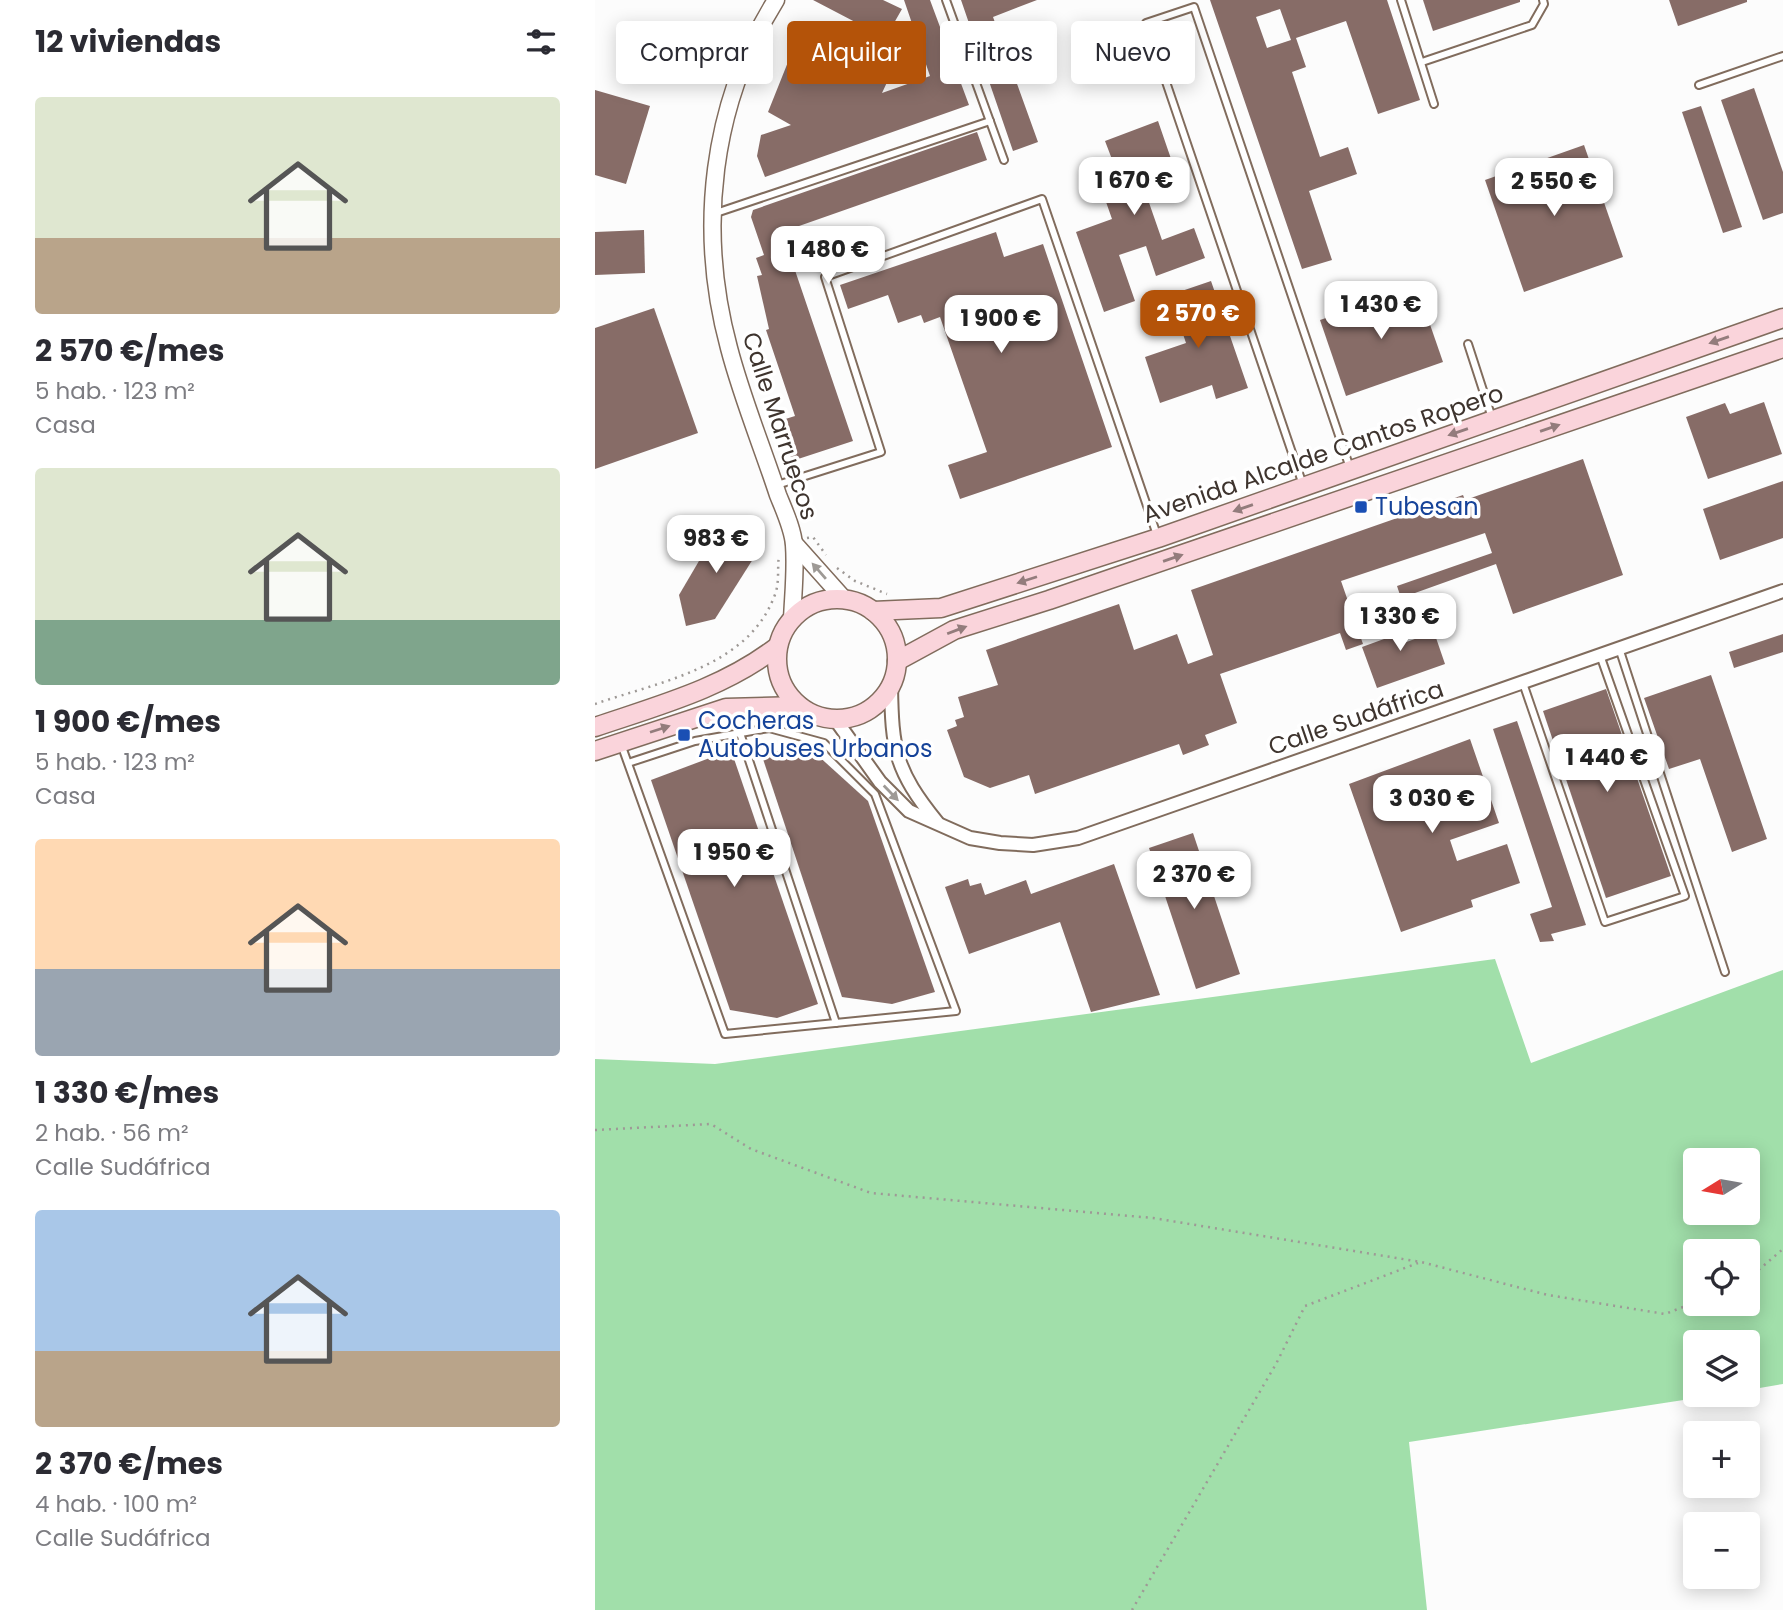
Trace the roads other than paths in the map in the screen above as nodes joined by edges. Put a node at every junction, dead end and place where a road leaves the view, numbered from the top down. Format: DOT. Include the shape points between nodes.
graph roads {
  1 [pos="776,0"];
  2 [pos="946,0"];
  3 [pos="1401,0"];
  4 [pos="1543,0"];
  5 [pos="1783,56"];
  6 [pos="1422,62"];
  7 [pos="1699,85"];
  8 [pos="1434,104"];
  9 [pos="990,121"];
  10 [pos="1004,160"];
  11 [pos="711,215"];
  12 [pos="1783,318"];
  13 [pos="1468,344"];
  14 [pos="1783,348"];
  15 [pos="1492,420"];
  16 [pos="1351,470"];
  17 [pos="775,486"];
  18 [pos="1303,486"];
  19 [pos="1158,538"];
  20 [pos="795,543"];
  21 [pos="1783,592"];
  22 [pos="844,599"];
  23 [pos="873,611"];
  24 [pos="792,620"];
  25 [pos="778,646"];
  26 [pos="1619,648"];
  27 [pos="1600,655"];
  28 [pos="897,661"];
  29 [pos="1523,682"];
  30 [pos="891,685"];
  31 [pos="799,706"];
  32 [pos="835,719"];
  33 [pos="595,727"];
  34 [pos="740,733"];
  35 [pos="620,743"];
  36 [pos="595,751"];
  37 [pos="628,763"];
  38 [pos="939,825"];
  39 [pos="1725,972"];
  40 [pos="836,1023"];
  1 -- 11 [label="street, Calle Marruecos" via="754,36 729,101 715,167"];
  2 -- 9 [label="lane"];
  3 -- 6 [label="lane"];
  4 -- 6 [label="lane" via="1532,25"];
  5 -- 7 [label="lane"];
  6 -- 8 [label="lane"];
  9 -- 10 [label="lane"];
  9 -- 11 [label="lane"];
  11 -- 17 [label="street, Calle Marruecos" via="715,280 729,349"];
  12 -- 15 [label="main road, Avenida Alcalde Cantos Ropero, one-way"];
  13 -- 15 [label="lane"];
  28 -- 14 [label="main road, Avenida Alcalde Cantos Ropero, one-way" via="954,630"];
  15 -- 16 [label="main road, Avenida Alcalde Cantos Ropero, one-way"];
  16 -- 18 [label="main road, Avenida Alcalde Cantos Ropero"];
  16 -- 18 [label="lane" via="1194,7 1146,23"];
  17 -- 19 [label="lane" via="881,452 825,277 1042,199"];
  17 -- 20 [label="street, Calle Marruecos"];
  18 -- 19 [label="main road, Avenida Alcalde Cantos Ropero, one-way"];
  19 -- 23 [label="main road, Avenida Alcalde Cantos Ropero, one-way" via="941,608"];
  22 -- 20 [label="street, Calle Marruecos, one-way"];
  20 -- 24 [label="street, Calle Marruecos"];
  21 -- 26 [label="street, Calle Sudáfrica"];
  22 -- 23 [label="main road"];
  22 -- 24 [label="main road" via="806,607"];
  23 -- 28 [label="main road" via="891,634"];
  24 -- 25 [label="main road"];
  25 -- 31 [label="main road" via="780,679"];
  25 -- 33 [label="main road" via="750,668 715,686"];
  26 -- 27 [label="street, Calle Sudáfrica"];
  26 -- 39 [label="lane"];
  27 -- 29 [label="street, Calle Sudáfrica"];
  27 -- 29 [label="lane" via="1685,896 1605,922"];
  28 -- 30 [label="main road"];
  29 -- 38 [label="street, Calle Sudáfrica" via="1078,838 1033,845 1000,843 970,838"];
  30 -- 32 [label="main road" via="868,711"];
  30 -- 38 [label="street, Calle Sudáfrica" via="892,739 900,767"];
  31 -- 32 [label="main road" via="816,716"];
  35 -- 31 [label="main road, one-way" via="726,708"];
  32 -- 38 [label="street, Calle Sudáfrica, one-way" via="880,782 909,811"];
  34 -- 37 [label="lane" via="695,741"];
  34 -- 40 [label="lane"];
  34 -- 40 [label="lane" via="769,728 824,743 875,794 955,1011"];
  35 -- 36 [label="main road"];
  35 -- 37 [label="lane"];
  37 -- 40 [label="lane" via="725,1034"];
}
